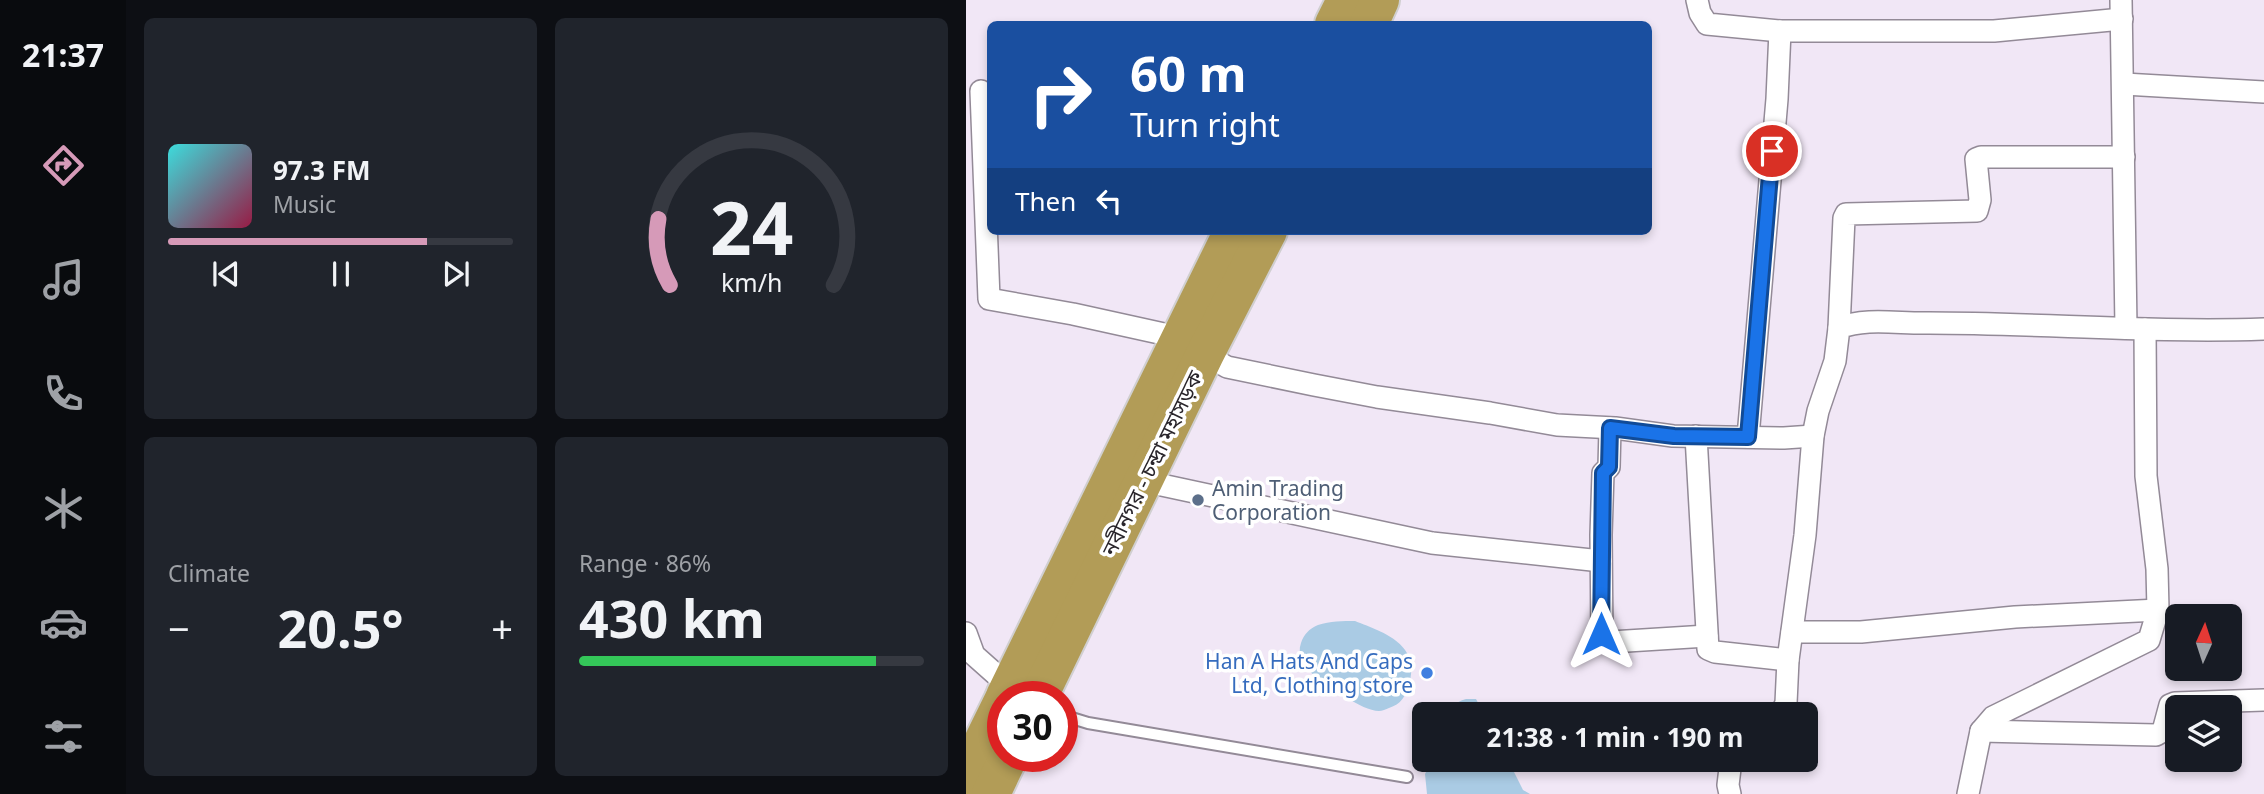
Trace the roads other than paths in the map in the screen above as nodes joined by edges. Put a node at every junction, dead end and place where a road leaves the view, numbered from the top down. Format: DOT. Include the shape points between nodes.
graph roads {
  1 [pos="1346,0"];
  2 [pos="1380,0"];
  3 [pos="1697,0"];
  4 [pos="2122,9"];
  5 [pos="1336,21"];
  6 [pos="1370,21"];
  7 [pos="1780,32"];
  8 [pos="2124,84"];
  9 [pos="979,92"];
  10 [pos="2264,92"];
  11 [pos="2124,157"];
  12 [pos="1232,235"];
  13 [pos="1265,235"];
  14 [pos="1839,328"];
  15 [pos="2135,328"];
  16 [pos="2264,329"];
  17 [pos="1193,346"];
  18 [pos="1610,428"];
  19 [pos="1696,436"];
  20 [pos="1813,436"];
  21 [pos="1748,437"];
  22 [pos="1143,481"];
  23 [pos="1601,561"];
  24 [pos="2158,610"];
  25 [pos="1792,632"];
  26 [pos="966,633"];
  27 [pos="1707,636"];
  28 [pos="1788,660"];
  29 [pos="1000,681"];
  30 [pos="1021,681"];
  31 [pos="1022,681"];
  32 [pos="2264,700"];
  33 [pos="1786,702"];
  34 [pos="1078,720"];
  35 [pos="1981,731"];
  36 [pos="987,741"];
  37 [pos="1001,772"];
  38 [pos="1730,772"];
  39 [pos="966,776"];
  40 [pos="1407,777"];
  41 [pos="991,794"];
  42 [pos="1730,794"];
  43 [pos="1968,794"];
  1 -- 5 [label="highway"];
  2 -- 6 [label="highway"];
  3 -- 7 [label="street" via="1707,24"];
  4 -- 7 [label="street" via="1994,31"];
  4 -- 8 [label="street"];
  7 -- 21 [label="street"];
  8 -- 10 [label="street"];
  8 -- 11 [label="street"];
  9 -- 17 [label="street" via="989,299 1073,314"];
  11 -- 14 [label="street" via="1978,158 1977,211 1846,214"];
  11 -- 15 [label="street"];
  12 -- 17 [label="highway, নবীনগর - চন্দ্রা মহাসড়ক"];
  13 -- 17 [label="highway, নবীনগর - চন্দ্রা মহাসড়ক"];
  14 -- 15 [label="street" via="1871,322"];
  14 -- 20 [label="street" via="1835,362"];
  15 -- 16 [label="street"];
  15 -- 24 [label="street"];
  17 -- 18 [label="street" via="1227,367 1377,397 1557,425"];
  17 -- 22 [label="highway, নবীনগর - চন্দ্রা মহাসড়ক"];
  17 -- 30 [label="highway, নবীনগর - চন্দ্রা মহাসড়ক"];
  18 -- 19 [label="street"];
  18 -- 23 [label="street" via="1609,467 1603,473"];
  19 -- 21 [label="street"];
  19 -- 27 [label="street"];
  20 -- 21 [label="street"];
  20 -- 25 [label="street"];
  22 -- 23 [label="street" via="1432,542"];
  22 -- 31 [label="highway, নবীনগর - চন্দ্রা মহাসড়ক"];
  23 -- 27 [label="street" via="1602,640"];
  24 -- 25 [label="street" via="2015,617 1861,632"];
  24 -- 35 [label="street" via="2149,640 1993,717"];
  25 -- 28 [label="street"];
  26 -- 29 [label="street" via="974,655"];
  27 -- 28 [label="street" via="1708,649 1715,652"];
  28 -- 33 [label="street"];
  32 -- 35 [label="street" via="2175,703 2170,705 2163,732 2156,735"];
  34 -- 40 [label="lane"];
  35 -- 43 [label="street"];
  36 -- 39 [label="highway, নবীনগর - চন্দ্রা মহাসড়ক"];
  37 -- 41 [label="highway"];
  38 -- 42 [label="street"];
}
